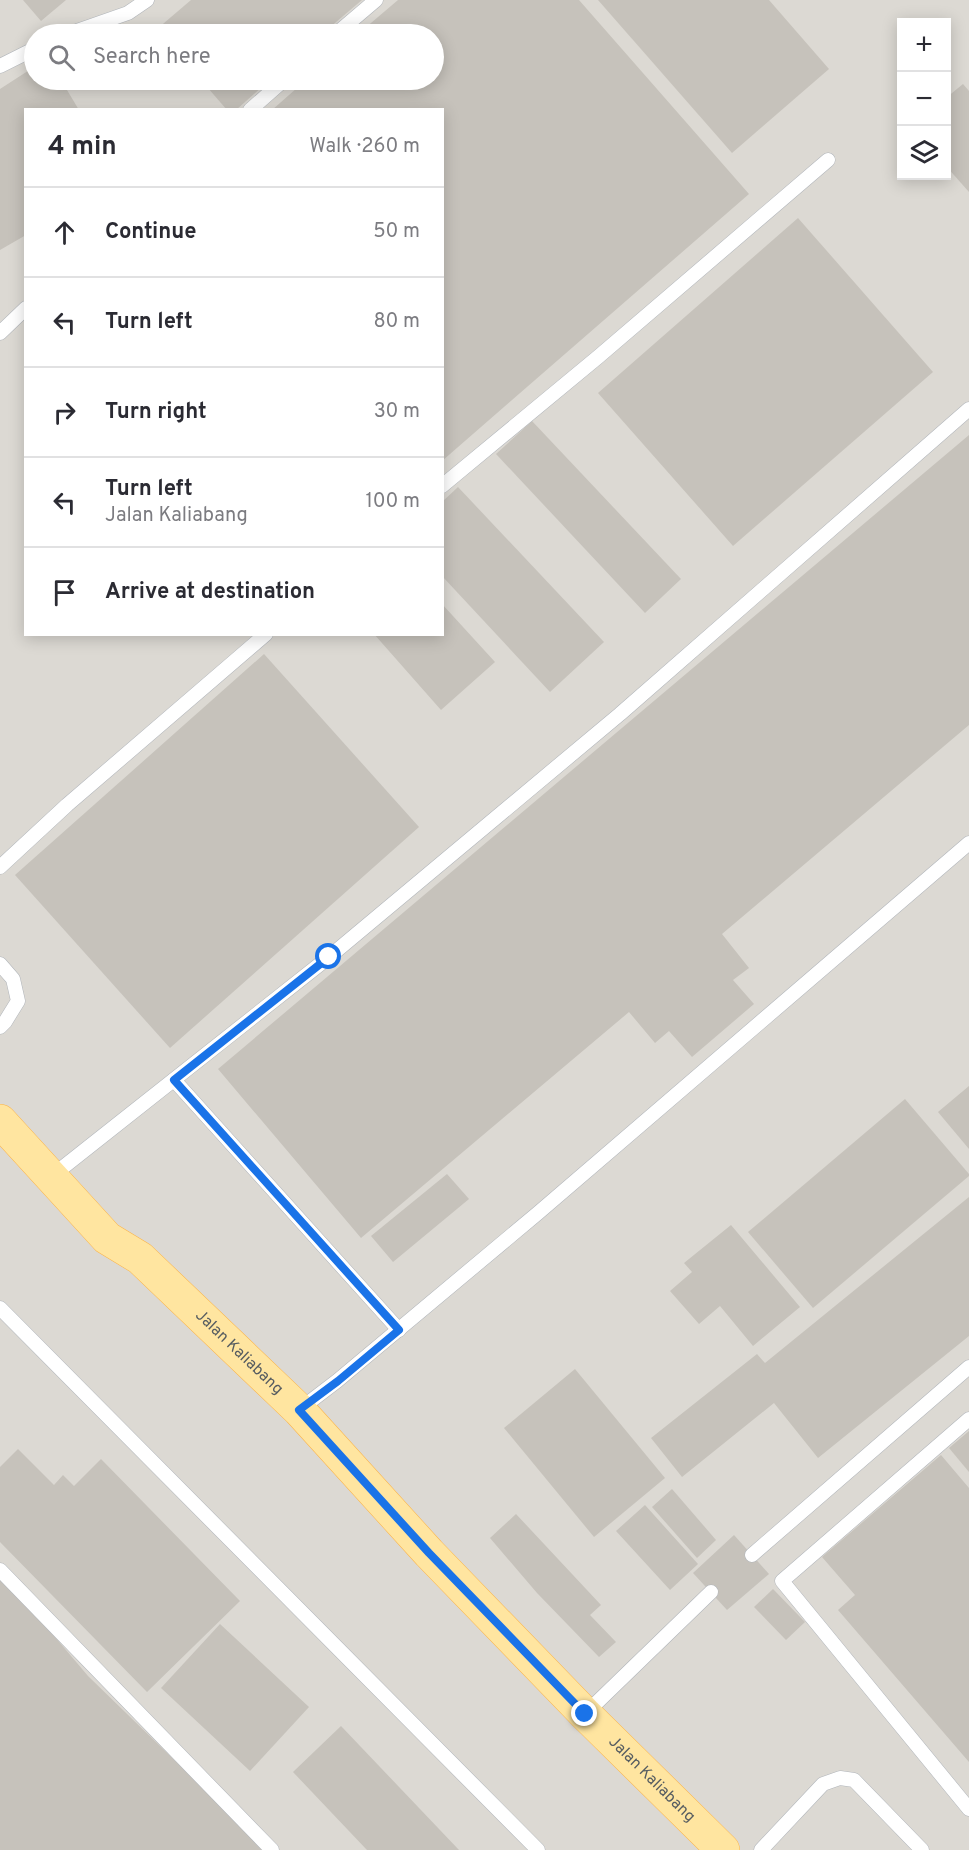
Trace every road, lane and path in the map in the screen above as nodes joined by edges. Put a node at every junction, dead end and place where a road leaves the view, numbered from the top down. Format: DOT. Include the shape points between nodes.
graph roads {
  1 [pos="147,0"];
  2 [pos="376,0"];
  3 [pos="97,24"];
  4 [pos="348,24"];
  5 [pos="24,54"];
  6 [pos="0,66"];
  7 [pos="273,90"];
  8 [pos="252,108"];
  9 [pos="828,160"];
  10 [pos="24,310"];
  11 [pos="0,333"];
  12 [pos="969,409"];
  13 [pos="444,484"];
  14 [pos="264,636"];
  15 [pos="969,843"];
  16 [pos="0,867"];
  17 [pos="0,964"];
  18 [pos="0,1027"];
  19 [pos="174,1080"];
  20 [pos="0,1121"];
  21 [pos="52,1176"];
  22 [pos="0,1308"];
  23 [pos="399,1330"];
  24 [pos="969,1367"];
  25 [pos="299,1410"];
  26 [pos="969,1419"];
  27 [pos="752,1555"];
  28 [pos="0,1570"];
  29 [pos="711,1592"];
  30 [pos="585,1714"];
  31 [pos="969,1809"];
  32 [pos="272,1850"];
  33 [pos="538,1850"];
  34 [pos="723,1850"];
  35 [pos="761,1850"];
  36 [pos="922,1850"];
  1 -- 3 [label="lane" via="128,13"];
  2 -- 4 [label="lane"];
  5 -- 6 [label="lane"];
  7 -- 8 [label="lane"];
  9 -- 13 [label="lane"];
  10 -- 11 [label="lane"];
  12 -- 19 [label="lane" via="620,714"];
  14 -- 16 [label="lane"];
  15 -- 23 [label="lane"];
  17 -- 18 [label="lane" via="13,979 18,1001"];
  19 -- 21 [label="lane"];
  19 -- 23 [label="lane"];
  20 -- 21 [label="main road, Jalan Kaliabang"];
  21 -- 25 [label="main road, Jalan Kaliabang" via="108,1238 140,1258"];
  22 -- 33 [label="lane"];
  23 -- 25 [label="lane"];
  24 -- 27 [label="lane"];
  25 -- 30 [label="main road, Jalan Kaliabang" via="429,1553"];
  26 -- 31 [label="lane" via="782,1581"];
  28 -- 32 [label="lane"];
  29 -- 30 [label="lane"];
  30 -- 34 [label="main road, Jalan Kaliabang"];
  35 -- 36 [label="lane" via="823,1784 840,1778 854,1780"];
}
